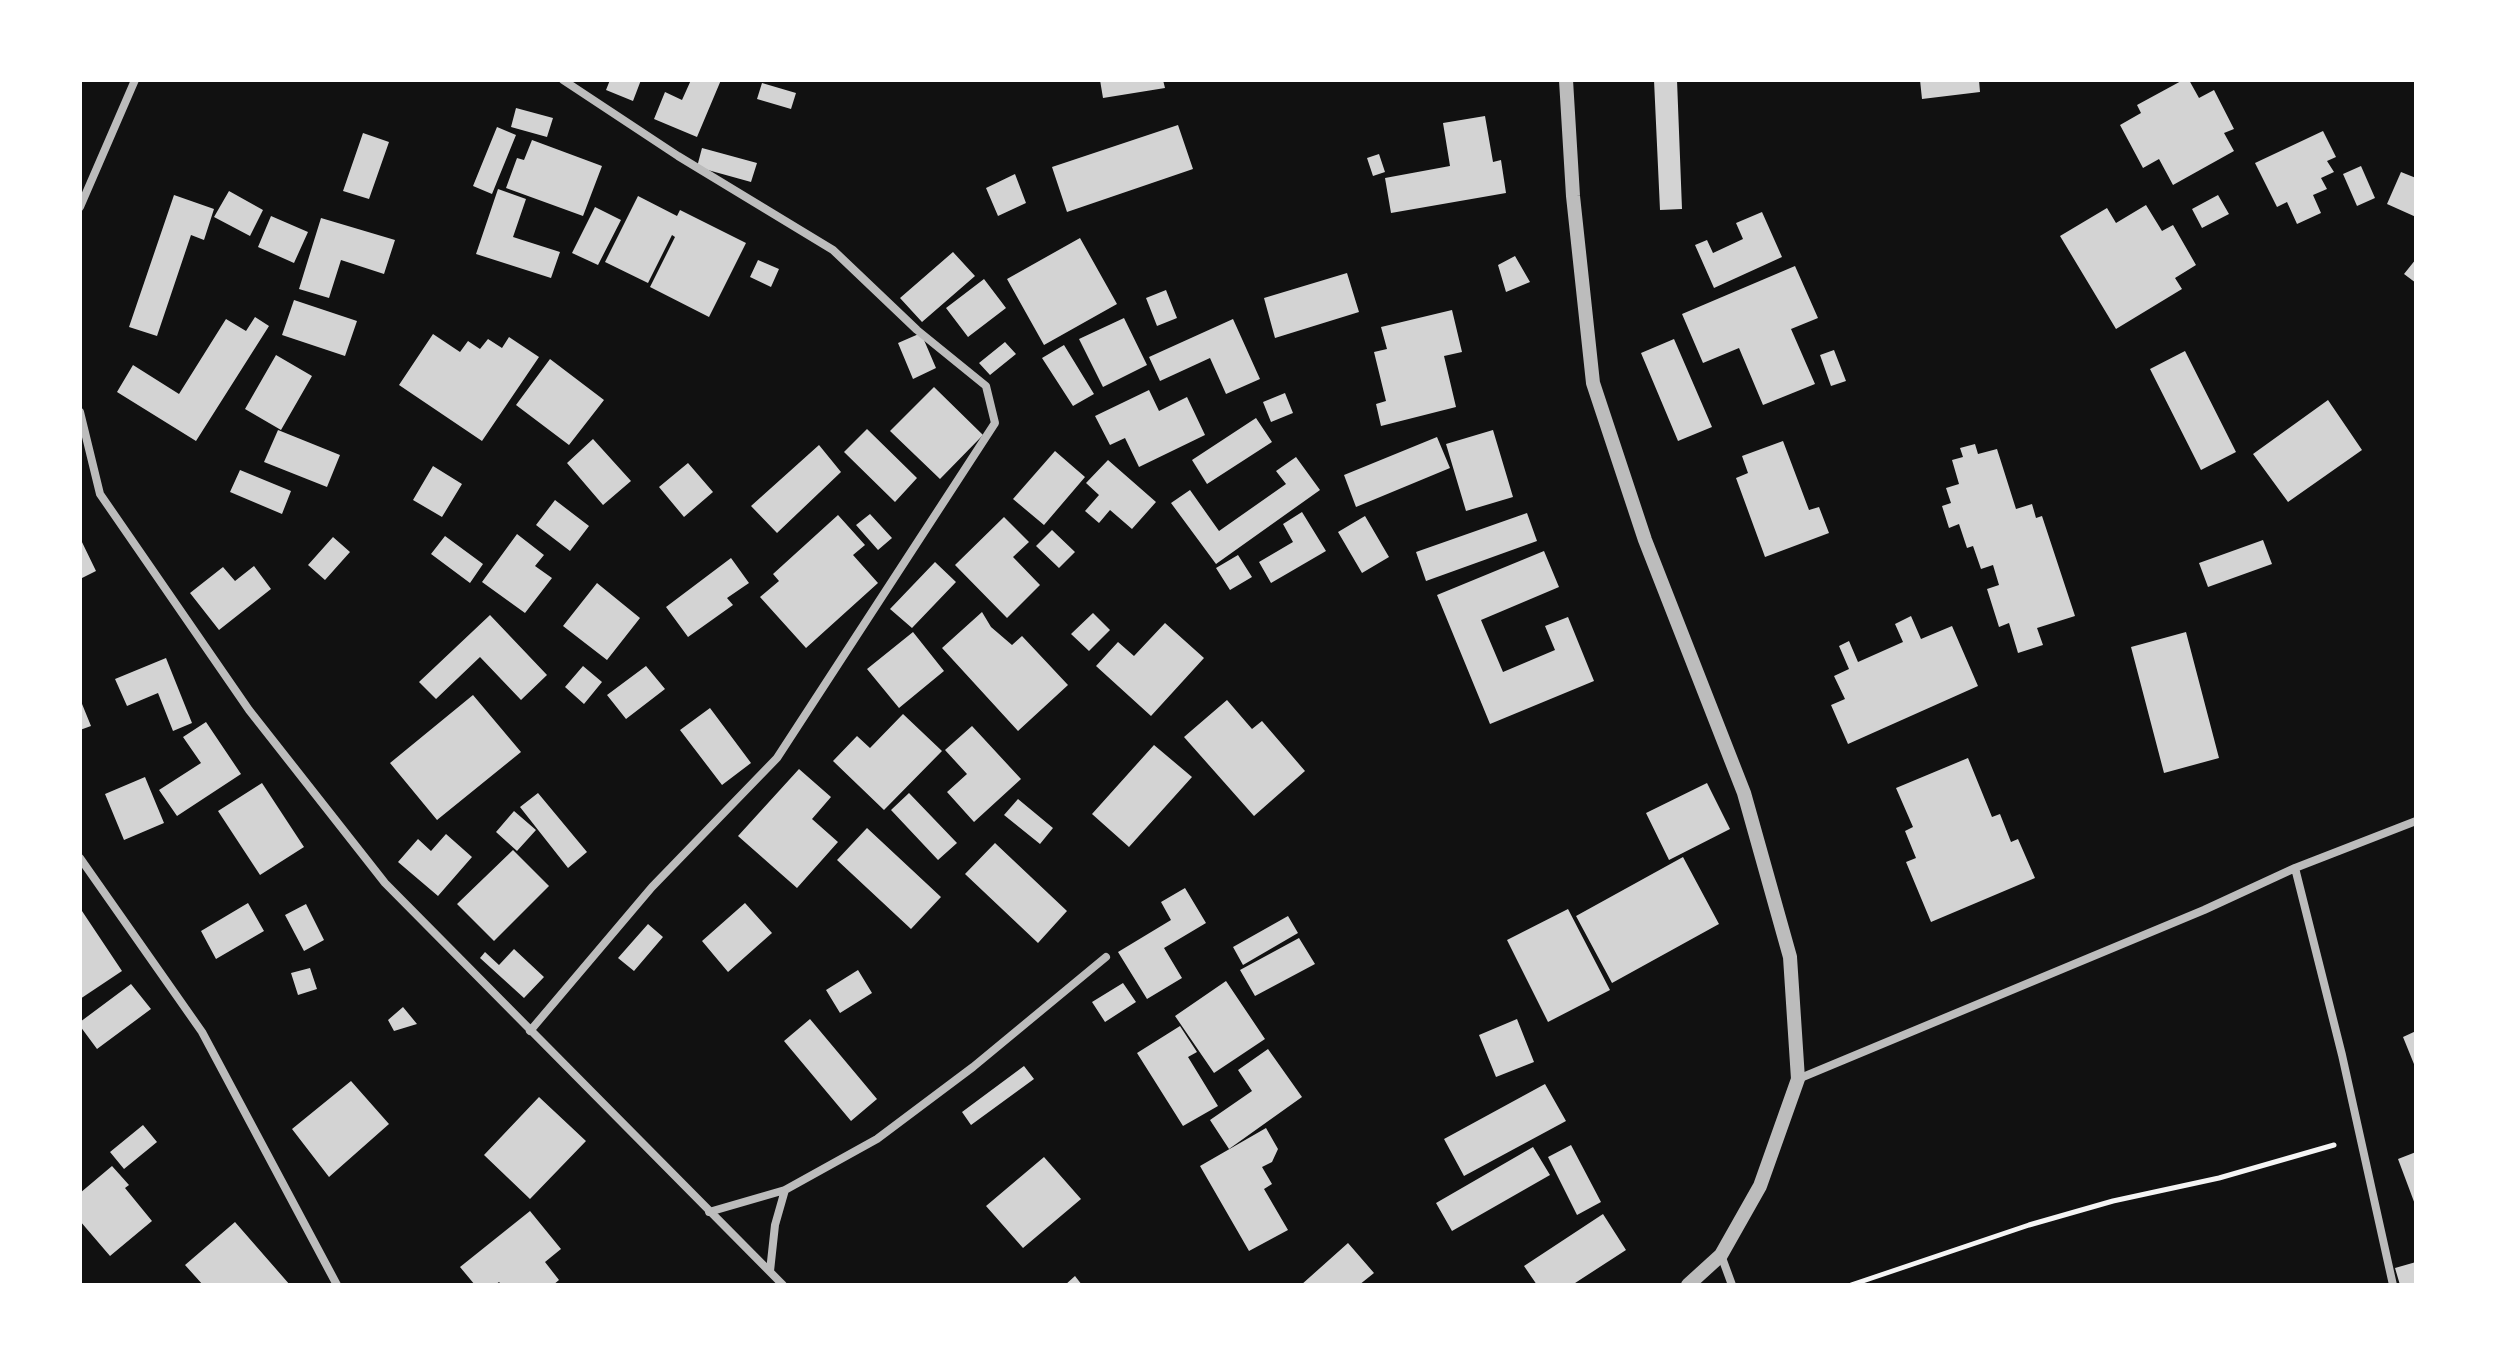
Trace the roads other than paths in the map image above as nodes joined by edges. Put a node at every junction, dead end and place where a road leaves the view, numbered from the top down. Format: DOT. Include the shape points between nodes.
graph roads {
  1 [pos="135,80"];
  2 [pos="563,80"];
  3 [pos="1566,80"];
  4 [pos="80,207"];
  5 [pos="80,412"];
  6 [pos="2416,821"];
  7 [pos="80,858"];
  8 [pos="2295,868"];
  9 [pos="1106,957"];
  10 [pos="530,1031"];
  11 [pos="1798,1079"];
  12 [pos="785,1190"];
  13 [pos="709,1212"];
  14 [pos="1721,1255"];
  15 [pos="770,1271"];
  16 [pos="337,1285"];
  17 [pos="783,1285"];
  18 [pos="1688,1285"];
  19 [pos="1732,1285"];
  20 [pos="2393,1285"];
  1 -- 4 [label="street"];
  2 -- 10 [label="street" via="833,250 986,386 995,423 777,758 652,887"];
  3 -- 11 [label="street" via="1593,383 1645,540 1744,793 1790,957"];
  5 -- 10 [label="street" via="100,494 249,710 385,883"];
  6 -- 8 [label="street"];
  7 -- 16 [label="street" via="202,1032"];
  8 -- 11 [label="street"];
  8 -- 20 [label="street"];
  9 -- 12 [label="street" via="877,1139"];
  10 -- 13 [label="street"];
  11 -- 14 [label="street" via="1760,1186"];
  12 -- 13 [label="street"];
  12 -- 15 [label="street"];
  13 -- 15 [label="street"];
  14 -- 18 [label="street"];
  14 -- 19 [label="street"];
  15 -- 17 [label="street"];
}
